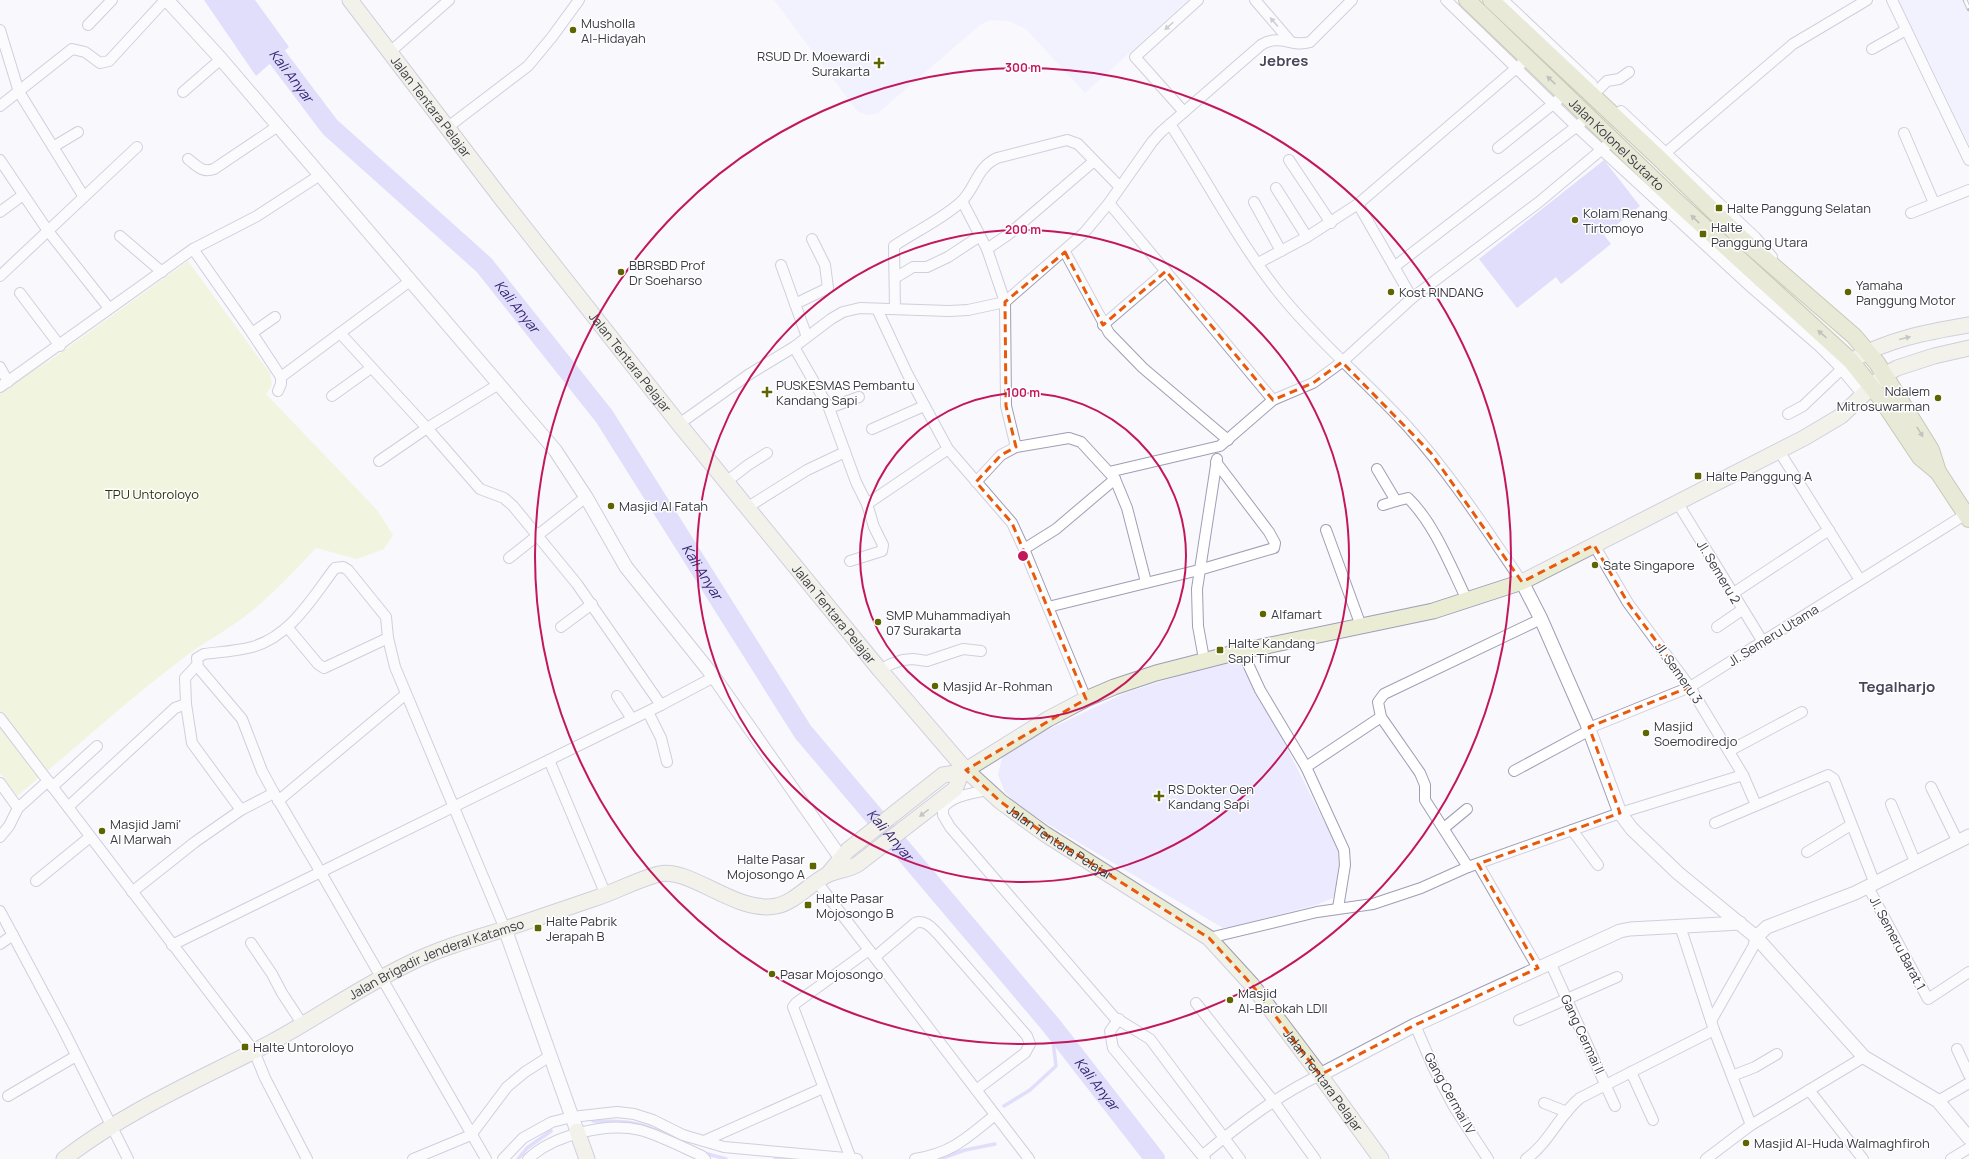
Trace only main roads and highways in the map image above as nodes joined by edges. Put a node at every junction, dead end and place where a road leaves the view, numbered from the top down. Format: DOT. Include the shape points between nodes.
graph roads {
  1 [pos="350,0"];
  2 [pos="1467,0"];
  3 [pos="1490,0"];
  4 [pos="1812,299"];
  5 [pos="1794,317"];
  6 [pos="1969,325"];
  7 [pos="1969,348"];
  8 [pos="1868,350"];
  9 [pos="1846,365"];
  10 [pos="1884,375"];
  11 [pos="1867,391"];
  12 [pos="1938,472"];
  13 [pos="1967,517"];
  14 [pos="964,771"];
  15 [pos="829,873"];
  16 [pos="578,1132"];
  17 [pos="64,1159"];
  18 [pos="587,1159"];
  19 [pos="1381,1159"];
  1 -- 14 [label="main road, Jalan Tentara Pelajar" via="679,424"];
  5 -- 2 [label="main road, Jalan Kolonel Sutarto, one-way" via="1742,263 1583,122 1565,94 1522,63"];
  3 -- 4 [label="main road, Jalan Kolonel Sutarto" via="1663,155 1741,238"];
  4 -- 5 [label="main road"];
  4 -- 8 [label="main road, Jalan Kolonel Sutarto"];
  5 -- 9 [label="main road, Jalan Kolonel Sutarto"];
  8 -- 6 [label="main road, one-way" via="1899,340"];
  7 -- 10 [label="main road" via="1934,356"];
  8 -- 9 [label="main road"];
  8 -- 10 [label="main road, Jalan Kolonel Sutarto"];
  9 -- 11 [label="main road, Jalan Kolonel Sutarto"];
  10 -- 11 [label="main road"];
  10 -- 12 [label="main road, Jalan Kolonel Sutarto, one-way" via="1931,450"];
  11 -- 12 [label="main road, Jalan Kolonel Sutarto" via="1920,457"];
  11 -- 14 [label="main road" via="1841,416 1779,451 1522,582 1433,611 1204,659 1135,680 1086,699 1048,719"];
  12 -- 13 [label="main road"];
  14 -- 15 [label="main road" via="943,775 844,854"];
  14 -- 15 [label="main road, one-way" via="955,789 853,867"];
  14 -- 19 [label="main road, Jalan Tentara Pelajar" via="1044,834 1209,938 1222,950 1252,985"];
  15 -- 17 [label="main road, Jalan Brigadir Jenderal Katamso" via="776,906 742,902 683,877 664,873 426,955 381,978 303,1025 111,1126"];
  16 -- 18 [label="main road"];
}
